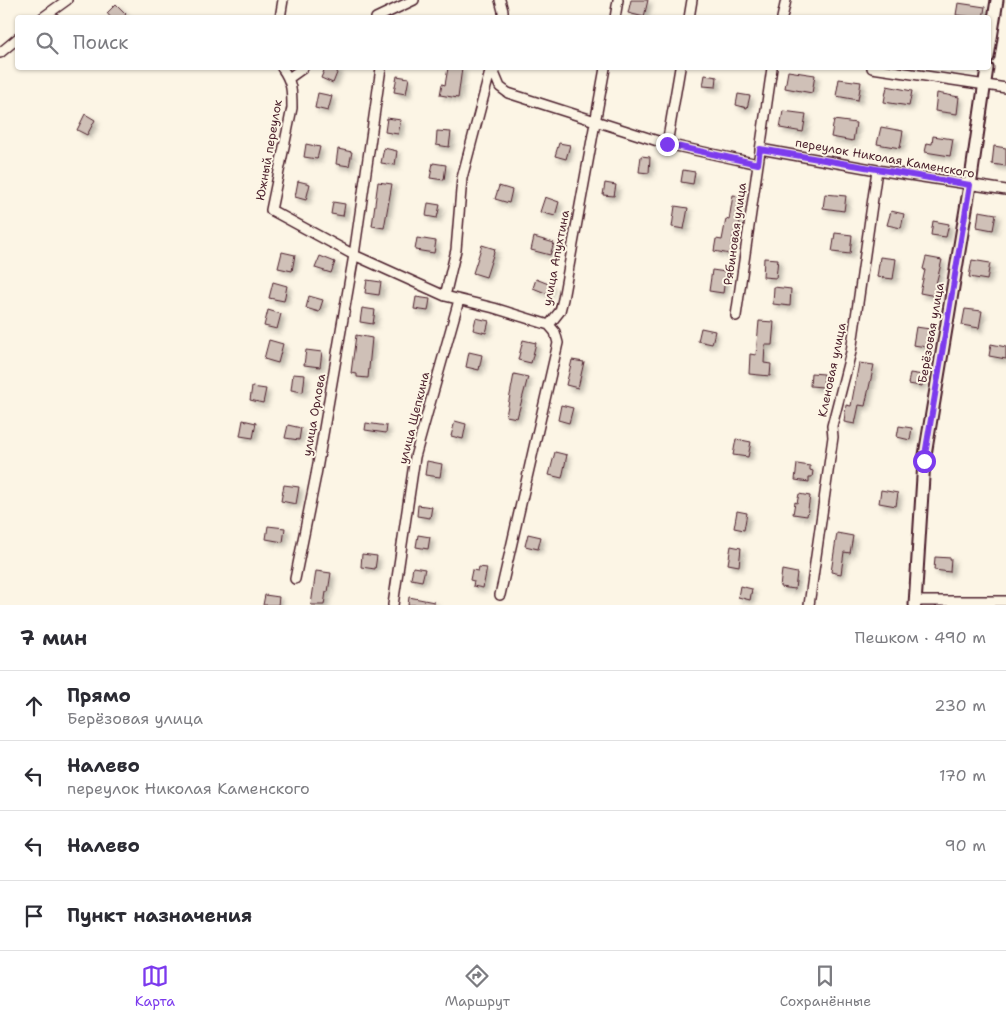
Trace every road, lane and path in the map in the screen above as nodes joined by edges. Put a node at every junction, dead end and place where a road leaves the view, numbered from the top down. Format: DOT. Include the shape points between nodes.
graph roads {
  1 [pos="67,0"];
  2 [pos="283,0"];
  3 [pos="414,0"];
  4 [pos="500,0"];
  5 [pos="618,0"];
  6 [pos="692,0"];
  7 [pos="786,0"];
  8 [pos="997,0"];
  9 [pos="46,15"];
  10 [pos="280,15"];
  11 [pos="382,15"];
  12 [pos="503,15"];
  13 [pos="616,15"];
  14 [pos="690,15"];
  15 [pos="783,15"];
  16 [pos="991,38"];
  17 [pos="15,40"];
  18 [pos="0,53"];
  19 [pos="283,70"];
  20 [pos="301,70"];
  21 [pos="381,70"];
  22 [pos="491,70"];
  23 [pos="493,70"];
  24 [pos="605,70"];
  25 [pos="680,70"];
  26 [pos="772,70"];
  27 [pos="885,70"];
  28 [pos="987,70"];
  29 [pos="289,78"];
  30 [pos="984,85"];
  31 [pos="1006,88"];
  32 [pos="595,121"];
  33 [pos="667,144"];
  34 [pos="760,149"];
  35 [pos="758,164"];
  36 [pos="876,170"];
  37 [pos="970,185"];
  38 [pos="1006,190"];
  39 [pos="354,255"];
  40 [pos="445,296"];
  41 [pos="459,300"];
  42 [pos="736,316"];
  43 [pos="550,325"];
  44 [pos="295,578"];
  45 [pos="500,594"];
  46 [pos="1006,601"];
  47 [pos="915,603"];
  48 [pos="393,605"];
  49 [pos="808,605"];
  1 -- 9 [label="street"];
  2 -- 10 [label="street"];
  3 -- 11 [label="street"];
  4 -- 12 [label="street"];
  5 -- 13 [label="street"];
  6 -- 14 [label="street"];
  7 -- 15 [label="street"];
  8 -- 16 [label="main road"];
  17 -- 18 [label="street"];
  19 -- 29 [label="street, Южный переулок"];
  20 -- 29 [label="street"];
  21 -- 39 [label="street, улица Орлова"];
  22 -- 40 [label="street" via="462,178 456,250"];
  23 -- 32 [label="street" via="500,87 508,93"];
  24 -- 32 [label="street, улица Апухтина"];
  25 -- 33 [label="street"];
  26 -- 34 [label="street, Рябиновая улица"];
  27 -- 30 [label="street"];
  28 -- 30 [label="main road, Берёзовая улица"];
  29 -- 39 [label="street, Южный переулок" via="292,108 271,210"];
  30 -- 31 [label="street"];
  30 -- 37 [label="main road, Берёзовая улица"];
  32 -- 33 [label="street"];
  32 -- 43 [label="street, улица Апухтина" via="563,299 560,311"];
  33 -- 35 [label="street"];
  34 -- 35 [label="street, Рябиновая улица"];
  34 -- 36 [label="street, переулок Николая Каменского"];
  35 -- 42 [label="street, Рябиновая улица"];
  36 -- 37 [label="street, переулок Николая Каменского"];
  36 -- 49 [label="street, Кленовая улица" via="851,352 832,426"];
  37 -- 38 [label="street, переулок Николая Каменского"];
  37 -- 47 [label="main road, Берёзовая улица" via="924,461"];
  39 -- 40 [label="street"];
  39 -- 44 [label="street, улица Орлова"];
  40 -- 41 [label="street"];
  41 -- 43 [label="street"];
  41 -- 48 [label="street, улица Щепкина" via="415,457"];
  43 -- 45 [label="street, улица Апухтина" via="558,343"];
  46 -- 47 [label="street"];
}
